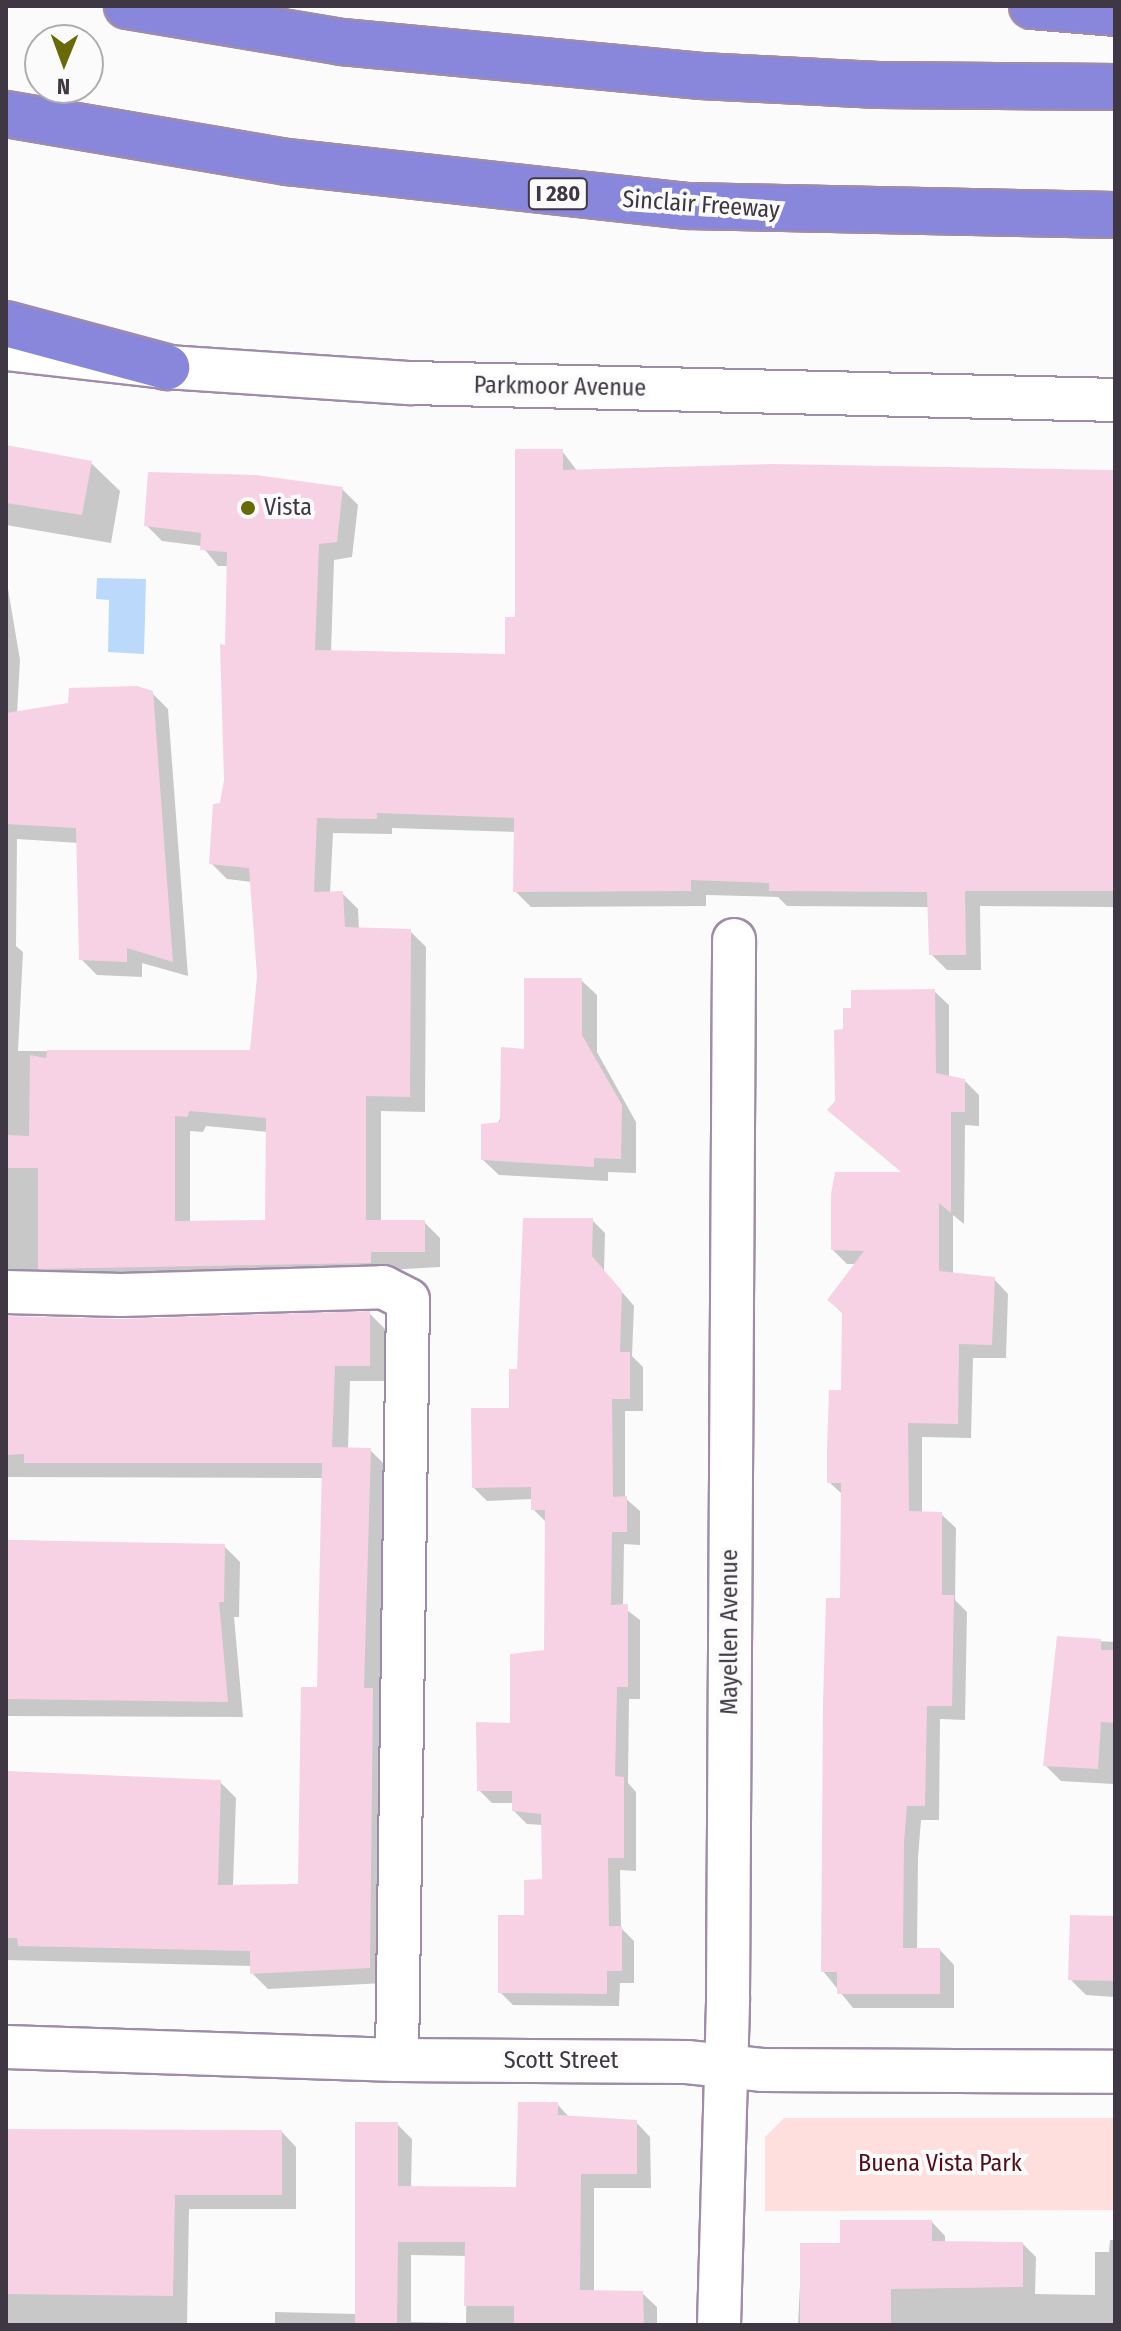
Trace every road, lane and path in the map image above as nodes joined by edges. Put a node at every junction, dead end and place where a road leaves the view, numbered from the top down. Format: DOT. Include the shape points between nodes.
graph roads {
  1 [pos="127,6"];
  2 [pos="1032,6"];
  3 [pos="1115,13"];
  4 [pos="1115,87"];
  5 [pos="6,114"];
  6 [pos="1115,215"];
  7 [pos="6,324"];
  8 [pos="6,349"];
  9 [pos="167,367"];
  10 [pos="1115,400"];
  11 [pos="734,940"];
  12 [pos="6,1292"];
  13 [pos="6,2047"];
  14 [pos="397,2060"];
  15 [pos="724,2066"];
  16 [pos="1115,2072"];
  17 [pos="719,2325"];
  1 -- 4 [label="highway" via="342,42 685,75 879,85"];
  2 -- 3 [label="highway"];
  5 -- 6 [label="highway, Sinclair Freeway / I 280" via="288,162 640,202 870,213"];
  7 -- 9 [label="highway"];
  8 -- 9 [label="street, Parkmoor Avenue"];
  9 -- 10 [label="street, Parkmoor Avenue" via="411,383"];
  11 -- 15 [label="street, Mayellen Avenue"];
  12 -- 14 [label="street" via="121,1295 383,1287 408,1300"];
  13 -- 14 [label="street, Scott Street"];
  14 -- 15 [label="street, Scott Street"];
  15 -- 16 [label="street, Scott Street"];
  15 -- 17 [label="street, Mayellen Avenue"];
}
